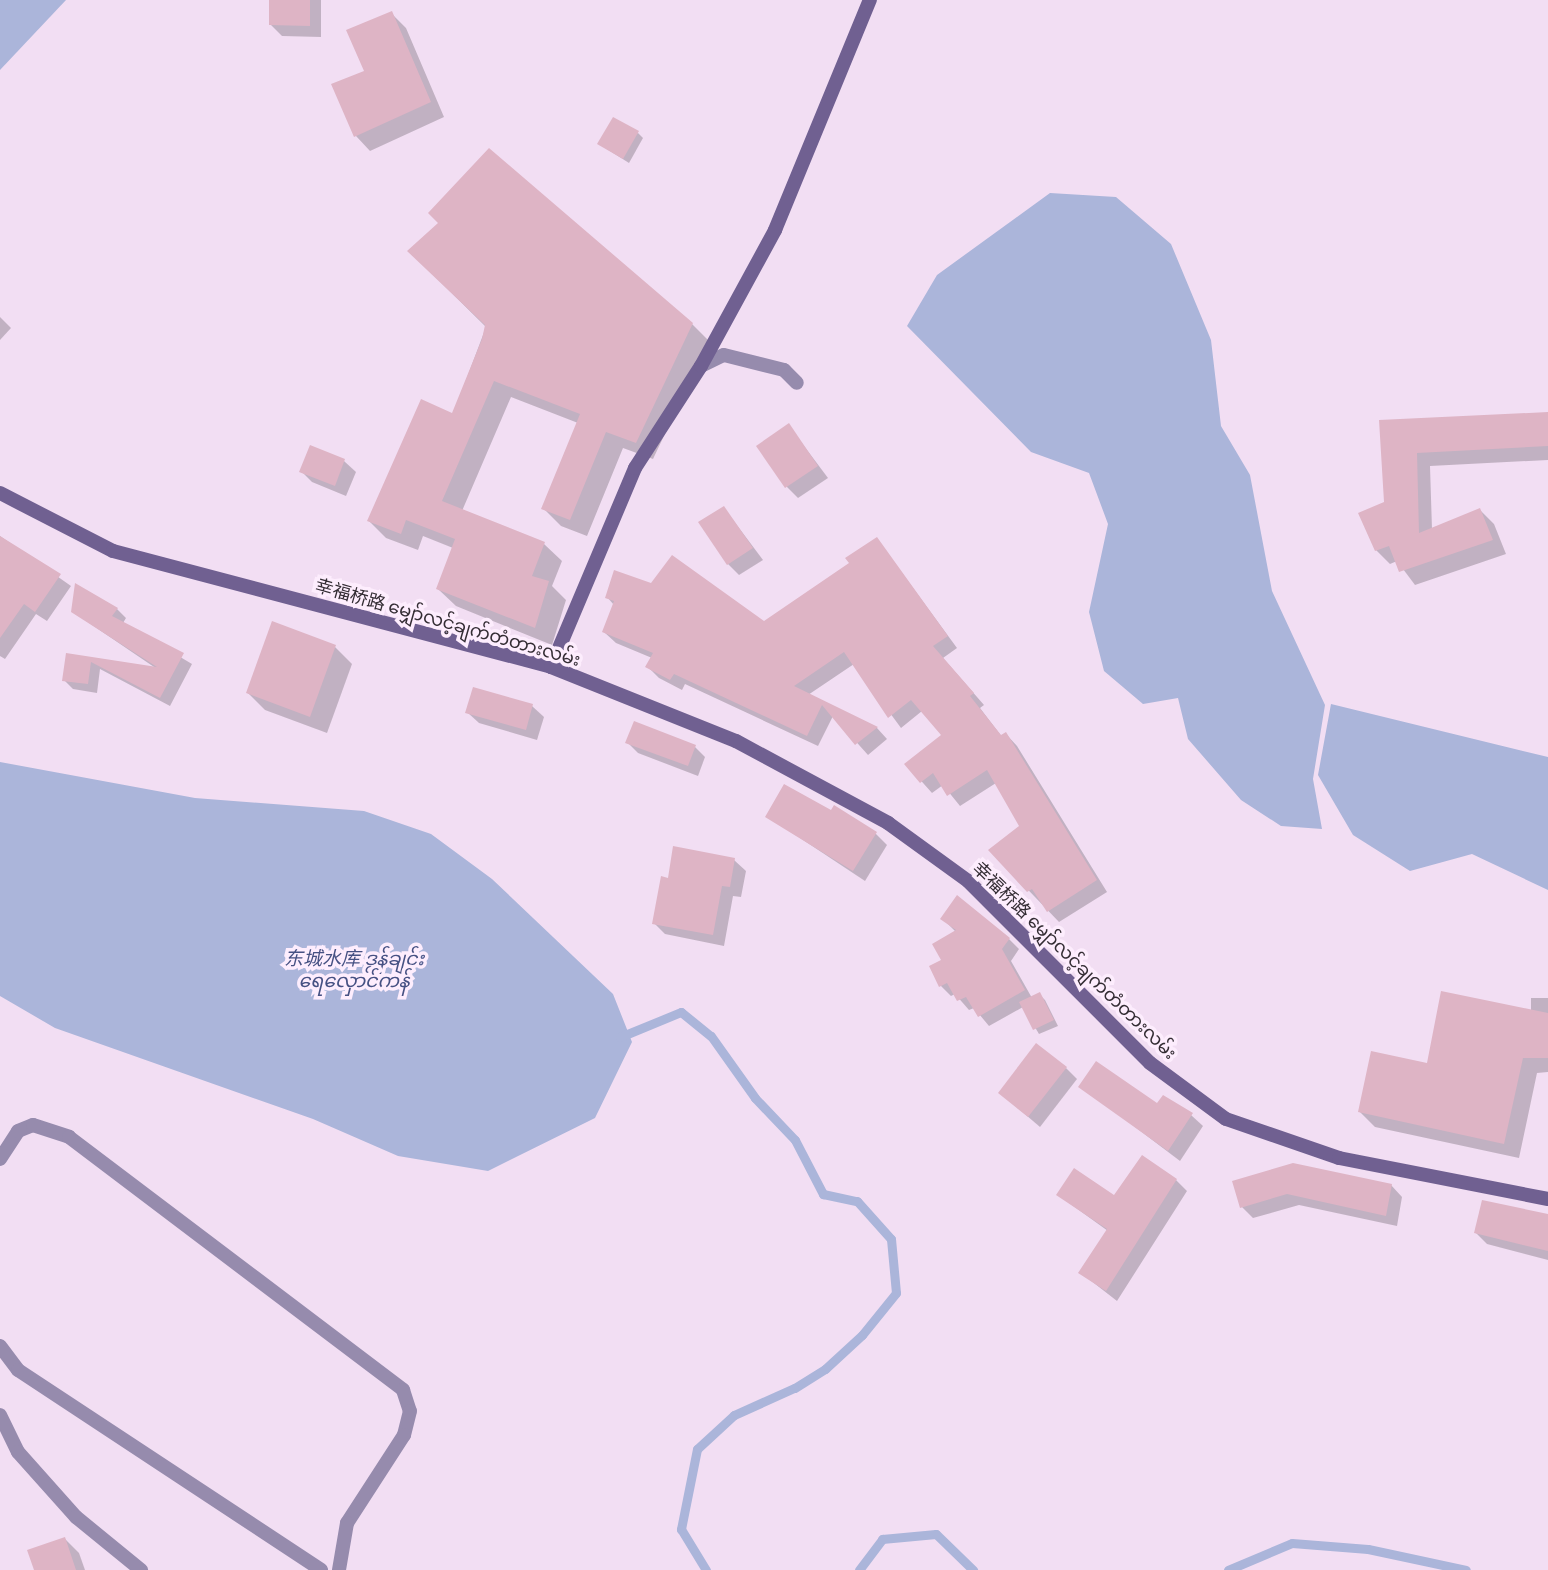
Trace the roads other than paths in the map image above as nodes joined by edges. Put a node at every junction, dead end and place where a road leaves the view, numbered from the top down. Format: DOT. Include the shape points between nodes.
graph roads {
  1 [pos="870,0"];
  2 [pos="701,366"];
  3 [pos="797,383"];
  4 [pos="0,493"];
  5 [pos="551,667"];
  6 [pos="0,1159"];
  7 [pos="1548,1199"];
  8 [pos="0,1346"];
  9 [pos="0,1415"];
  10 [pos="141,1570"];
  11 [pos="321,1570"];
  12 [pos="339,1570"];
  1 -- 2 [label="main road" via="775,230"];
  2 -- 3 [label="street" via="724,355 784,370"];
  2 -- 5 [label="main road" via="635,468"];
  4 -- 5 [label="main road, 幸福桥路 မျှော်လင့်ချက်တံတားလမ်း" via="113,551"];
  5 -- 7 [label="main road, 幸福桥路 မျှော်လင့်ချက်တံတားလမ်း" via="736,741 888,823 968,881 1150,1063 1226,1119 1339,1158"];
  6 -- 12 [label="street" via="18,1131 33,1125 69,1137 403,1390 410,1411 404,1435 347,1523"];
  8 -- 11 [label="street" via="19,1370"];
  9 -- 10 [label="street" via="18,1452 76,1517"];
}
